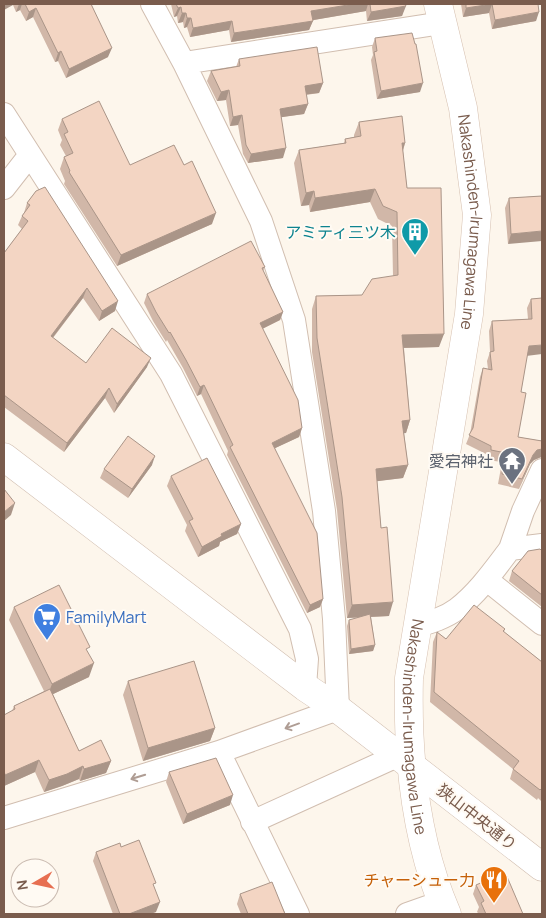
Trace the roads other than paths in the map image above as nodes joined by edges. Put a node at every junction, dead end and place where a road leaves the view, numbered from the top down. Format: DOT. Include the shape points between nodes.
graph roads {
  1 [pos="152,4"];
  2 [pos="440,14"];
  3 [pos="184,63"];
  4 [pos="4,114"];
  5 [pos="29,156"];
  6 [pos="4,188"];
  7 [pos="4,457"];
  8 [pos="542,470"];
  9 [pos="542,545"];
  10 [pos="510,550"];
  11 [pos="487,580"];
  12 [pos="542,624"];
  13 [pos="417,626"];
  14 [pos="305,687"];
  15 [pos="338,709"];
  16 [pos="219,752"];
  17 [pos="404,761"];
  18 [pos="4,818"];
  19 [pos="252,822"];
  20 [pos="542,867"];
  21 [pos="444,908"];
  22 [pos="298,914"];
  23 [pos="408,914"];
  1 -- 3 [label="street"];
  2 -- 3 [label="street"];
  2 -- 13 [label="main road, Nakashinden-Irumagawa Line" via="463,108 476,215 469,314"];
  3 -- 15 [label="street" via="261,221 294,320 324,511"];
  4 -- 5 [label="street"];
  5 -- 6 [label="street"];
  5 -- 14 [label="street" via="171,374 300,629 307,660"];
  7 -- 14 [label="main road, 狭山中央通り"];
  8 -- 10 [label="street"];
  9 -- 10 [label="street"];
  10 -- 11 [label="street"];
  11 -- 12 [label="street"];
  11 -- 13 [label="street" via="457,609 440,619"];
  13 -- 17 [label="main road, Nakashinden-Irumagawa Line" via="409,678"];
  14 -- 15 [label="main road, 狭山中央通り"];
  15 -- 16 [label="street, one-way"];
  15 -- 17 [label="main road, 狭山中央通り"];
  16 -- 18 [label="street, one-way"];
  16 -- 19 [label="street"];
  17 -- 19 [label="street"];
  17 -- 20 [label="main road, 狭山中央通り"];
  17 -- 21 [label="main road, Nakashinden-Irumagawa Line"];
  19 -- 22 [label="street"];
  21 -- 23 [label="street"];
}
